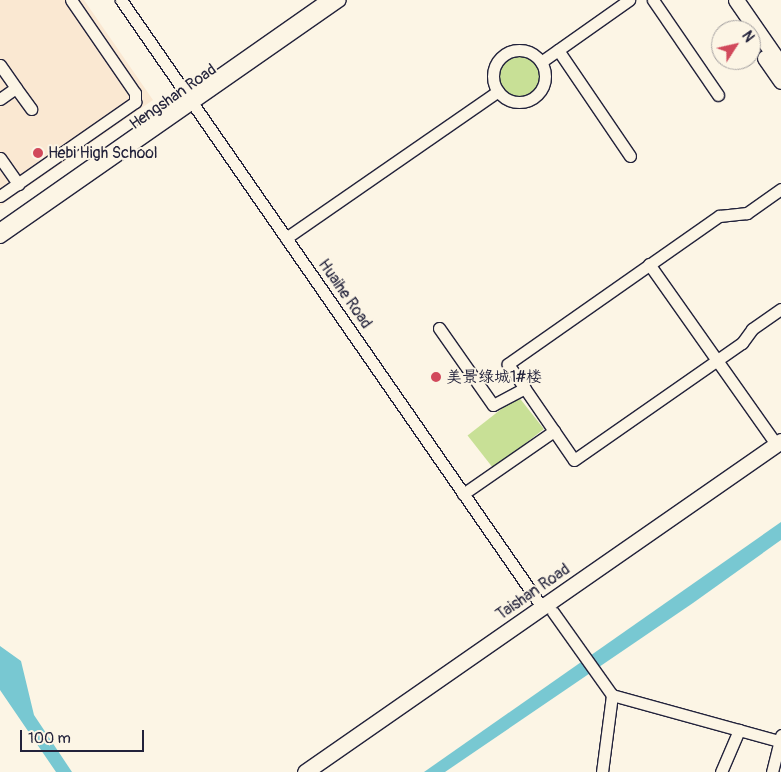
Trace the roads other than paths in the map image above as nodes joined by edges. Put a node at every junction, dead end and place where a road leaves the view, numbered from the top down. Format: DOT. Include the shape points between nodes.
graph roads {
  1 [pos="71,0"];
  2 [pos="121,0"];
  3 [pos="326,0"];
  4 [pos="340,0"];
  5 [pos="629,0"];
  6 [pos="653,0"];
  7 [pos="724,0"];
  8 [pos="736,0"];
  9 [pos="738,20"];
  10 [pos="558,50"];
  11 [pos="761,52"];
  12 [pos="541,62"];
  13 [pos="0,65"];
  14 [pos="781,65"];
  15 [pos="781,81"];
  16 [pos="16,88"];
  17 [pos="498,92"];
  18 [pos="718,95"];
  19 [pos="0,99"];
  20 [pos="190,100"];
  21 [pos="31,109"];
  22 [pos="630,156"];
  23 [pos="0,158"];
  24 [pos="18,184"];
  25 [pos="781,189"];
  26 [pos="0,196"];
  27 [pos="0,228"];
  28 [pos="0,238"];
  29 [pos="286,238"];
  30 [pos="649,264"];
  31 [pos="781,309"];
  32 [pos="438,328"];
  33 [pos="716,362"];
  34 [pos="524,388"];
  35 [pos="554,431"];
  36 [pos="779,446"];
  37 [pos="463,494"];
  38 [pos="547,609"];
  39 [pos="612,696"];
  40 [pos="739,730"];
  41 [pos="780,738"];
  42 [pos="305,772"];
  43 [pos="322,772"];
  44 [pos="602,772"];
  45 [pos="721,772"];
  46 [pos="772,772"];
  1 -- 24 [label="street" via="136,98"];
  2 -- 20 [label="street, Huaihe Road"];
  3 -- 20 [label="street, Hengshan Road"];
  4 -- 20 [label="street, Hengshan Road"];
  5 -- 10 [label="street"];
  6 -- 18 [label="street"];
  7 -- 9 [label="main road"];
  8 -- 14 [label="main road"];
  10 -- 12 [label="street"];
  10 -- 22 [label="street"];
  11 -- 15 [label="main road"];
  12 -- 17 [label="street" via="544,83 534,97 511,101"];
  12 -- 17 [label="street" via="523,50 502,56 493,72"];
  13 -- 16 [label="street"];
  16 -- 19 [label="street"];
  16 -- 21 [label="street"];
  17 -- 29 [label="street"];
  20 -- 27 [label="street, Hengshan Road"];
  20 -- 28 [label="street, Hengshan Road"];
  20 -- 29 [label="street, Huaihe Road"];
  23 -- 24 [label="street"];
  24 -- 26 [label="street"];
  25 -- 30 [label="street" via="747,213 719,216"];
  29 -- 37 [label="street, Huaihe Road"];
  30 -- 33 [label="street"];
  30 -- 34 [label="street" via="511,360 508,364"];
  31 -- 33 [label="street"];
  32 -- 34 [label="street" via="493,405"];
  33 -- 35 [label="street" via="574,460"];
  33 -- 36 [label="street"];
  34 -- 35 [label="street"];
  35 -- 37 [label="street"];
  36 -- 38 [label="main road, Taishan Road"];
  37 -- 38 [label="street, Huaihe Road"];
  38 -- 39 [label="street, Huaihe Road"];
  38 -- 42 [label="main road, Taishan Road"];
  38 -- 43 [label="main road, Taishan Road"];
  39 -- 40 [label="street"];
  39 -- 44 [label="street"];
  40 -- 41 [label="street"];
  40 -- 45 [label="street"];
  41 -- 46 [label="street"];
}
